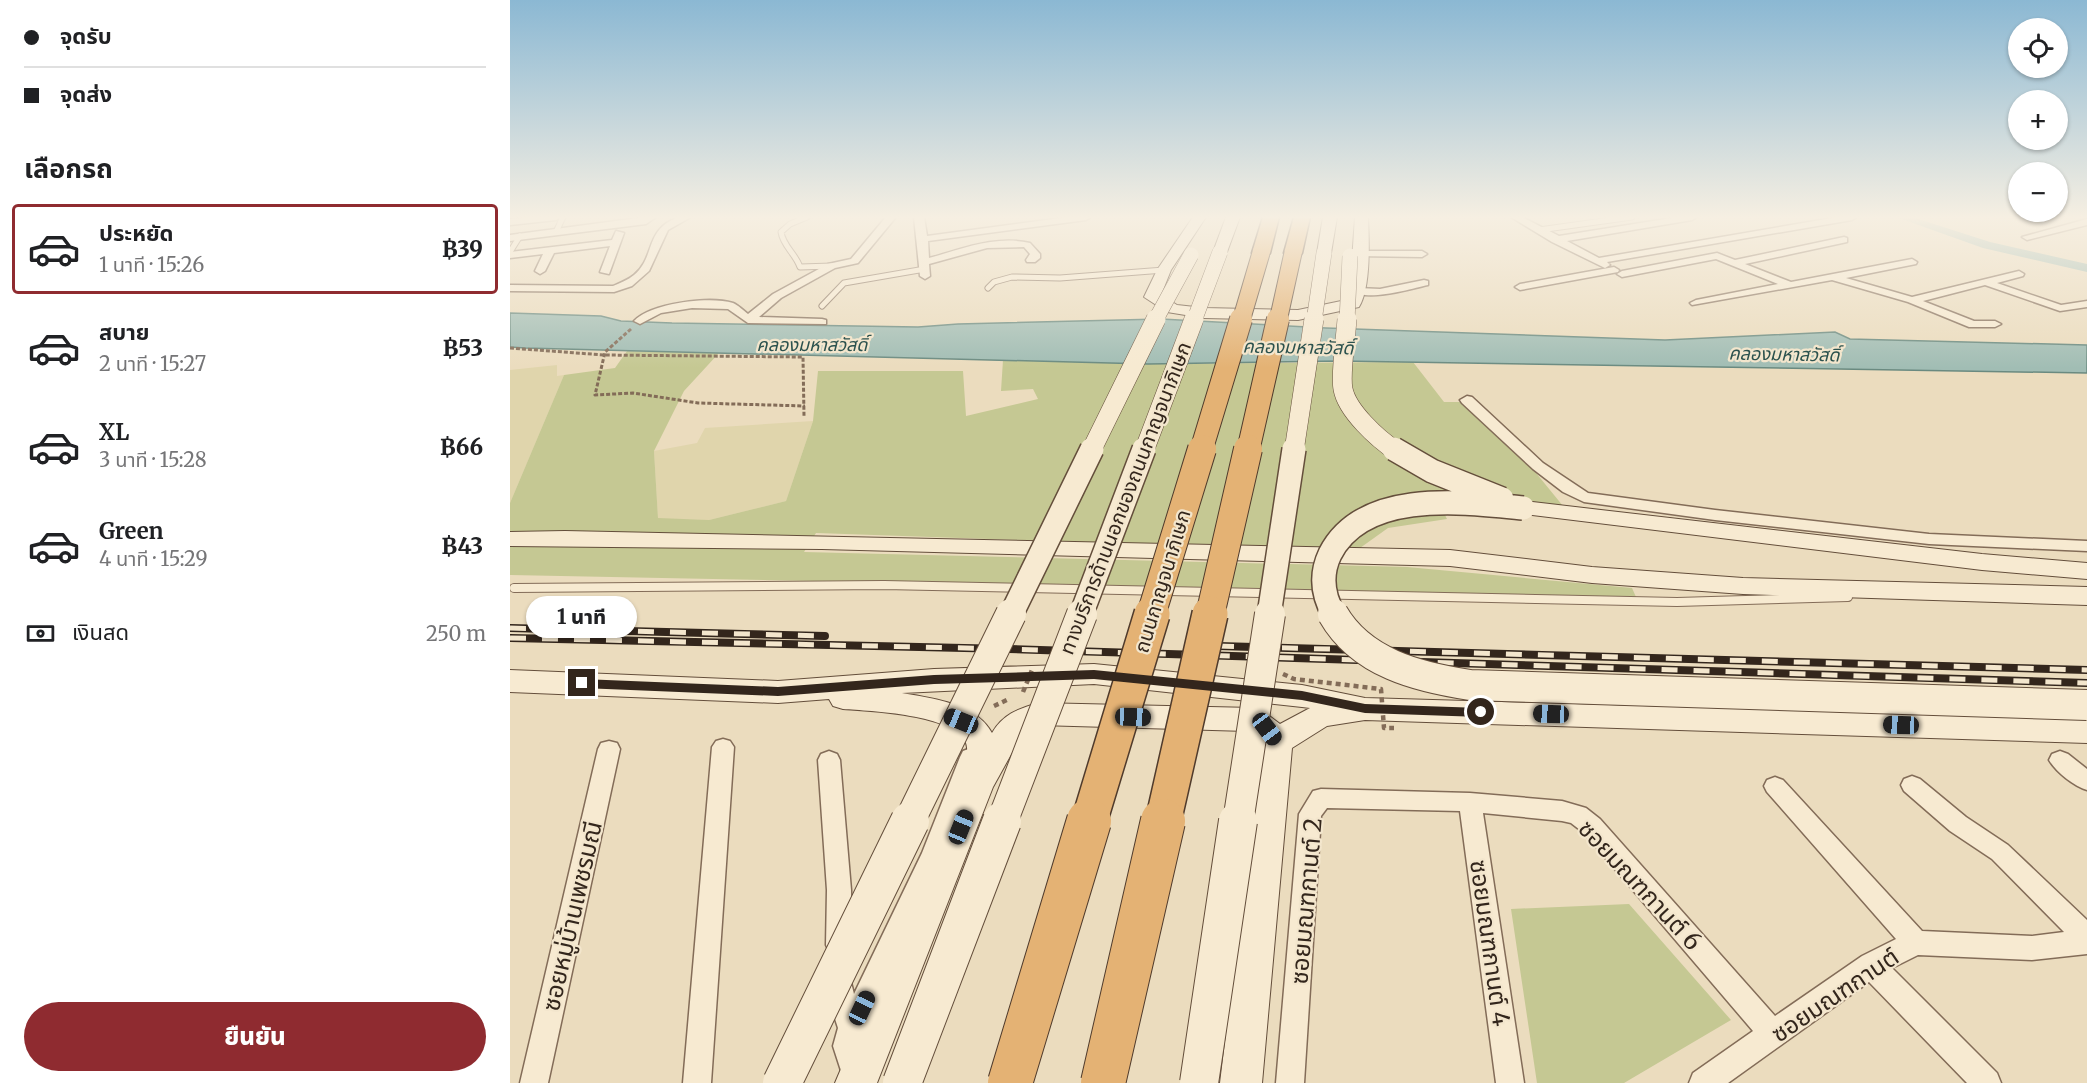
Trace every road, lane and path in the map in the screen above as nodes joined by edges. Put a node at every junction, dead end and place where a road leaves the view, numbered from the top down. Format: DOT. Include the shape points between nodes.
graph roads {
  1 [pos="542,268"];
  2 [pos="607,268"];
  3 [pos="646,268"];
  4 [pos="829,268"];
  5 [pos="928,268"];
  6 [pos="1184,268"];
  7 [pos="1214,268"];
  8 [pos="1313,268"];
  9 [pos="1314,268"];
  10 [pos="1316,268"];
  11 [pos="1321,268"];
  12 [pos="1333,268"];
  13 [pos="1610,268"];
  14 [pos="1655,268"];
  15 [pos="1750,268"];
  16 [pos="1885,268"];
  17 [pos="925,269"];
  18 [pos="1164,270"];
  19 [pos="540,271"];
  20 [pos="605,272"];
  21 [pos="1623,274"];
  22 [pos="2019,274"];
  23 [pos="1835,278"];
  24 [pos="1985,282"];
  25 [pos="1424,283"];
  26 [pos="1787,284"];
  27 [pos="510,288"];
  28 [pos="988,288"];
  29 [pos="1520,288"];
  30 [pos="1358,291"];
  31 [pos="1912,300"];
  32 [pos="1696,303"];
  33 [pos="2087,304"];
  34 [pos="822,306"];
  35 [pos="748,320"];
  36 [pos="640,321"];
  37 [pos="822,321"];
  38 [pos="1995,324"];
  39 [pos="510,348"];
  40 [pos="605,353"];
  41 [pos="1467,400"];
  42 [pos="805,406"];
  43 [pos="804,416"];
  44 [pos="1523,508"];
  45 [pos="510,540"];
  46 [pos="2087,546"];
  47 [pos="2087,571"];
  48 [pos="514,588"];
  49 [pos="1938,592"];
  50 [pos="2087,596"];
  51 [pos="510,681"];
  52 [pos="778,692"];
  53 [pos="1023,692"];
  54 [pos="2087,705"];
  55 [pos="988,709"];
  56 [pos="1365,709"];
  57 [pos="2087,731"];
  58 [pos="979,737"];
  59 [pos="1277,743"];
  60 [pos="723,747"];
  61 [pos="609,749"];
  62 [pos="830,760"];
  63 [pos="2061,760"];
  64 [pos="2087,781"];
  65 [pos="978,784"];
  66 [pos="1912,785"];
  67 [pos="1775,786"];
  68 [pos="1470,802"];
  69 [pos="2087,939"];
  70 [pos="1916,943"];
  71 [pos="1871,965"];
  72 [pos="852,1028"];
  73 [pos="1774,1035"];
  74 [pos="1718,1079"];
  75 [pos="856,1081"];
  76 [pos="534,1083"];
  77 [pos="697,1083"];
  78 [pos="782,1083"];
  79 [pos="902,1083"];
  80 [pos="1010,1083"];
  81 [pos="1103,1083"];
  82 [pos="1199,1083"];
  83 [pos="1241,1083"];
  84 [pos="1290,1083"];
  85 [pos="1510,1083"];
  86 [pos="1987,1083"];
  1 -- 19 [label="street"];
  2 -- 20 [label="street"];
  3 -- 27 [label="street" via="644,273 614,289"];
  4 -- 35 [label="street" via="777,296"];
  5 -- 17 [label="street"];
  6 -- 78 [label="main road, bridge"];
  7 -- 79 [label="main road, ทางบริการด้านนอกของถนนกาญจนาภิเษก, bridge"];
  8 -- 80 [label="highway, ถนนกาญจนาภิเษก, bridge"];
  9 -- 81 [label="highway, ถนนกาญจนาภิเษก, bridge"];
  10 -- 82 [label="main road, bridge"];
  11 -- 44 [label="main road, bridge" via="1343,389 1351,409 1366,429 1403,457"];
  12 -- 30 [label="main road"];
  13 -- 21 [label="street"];
  14 -- 21 [label="street"];
  15 -- 26 [label="street"];
  16 -- 23 [label="street"];
  17 -- 34 [label="lane" via="844,283"];
  18 -- 28 [label="lane" via="1060,278 1012,277"];
  18 -- 30 [label="main road" via="1152,297 1173,309 1204,313 1298,315 1353,304"];
  21 -- 29 [label="street"];
  22 -- 24 [label="street"];
  23 -- 26 [label="street"];
  23 -- 31 [label="street"];
  24 -- 31 [label="street"];
  24 -- 33 [label="street" via="2052,307"];
  25 -- 30 [label="street" via="1380,292"];
  26 -- 32 [label="street"];
  31 -- 38 [label="street" via="1973,325"];
  35 -- 36 [label="street" via="732,306 692,305 658,310"];
  35 -- 37 [label="street"];
  36 -- 40 [label="path"];
  39 -- 40 [label="path"];
  40 -- 42 [label="path" via="803,357"];
  40 -- 42 [label="path" via="595,395 598,397 633,393 698,403"];
  41 -- 46 [label="street" via="1541,466 1584,497 1929,539"];
  42 -- 43 [label="path"];
  44 -- 47 [label="main road"];
  44 -- 54 [label="main road, bridge" via="1454,502 1411,505 1378,514 1347,531 1331,548 1322,576 1325,603 1345,633 1378,658 1419,677 1470,684"];
  45 -- 49 [label="main road" via="822,542 1450,558 1592,575 1743,586"];
  48 -- 49 [label="lane" via="884,585 1677,602"];
  49 -- 50 [label="main road"];
  51 -- 52 [label="main road"];
  52 -- 56 [label="main road" via="934,680 1094,674 1302,696"];
  52 -- 58 [label="main road" via="912,705 966,723"];
  53 -- 55 [label="path"];
  56 -- 57 [label="main road"];
  56 -- 59 [label="main road" via="1320,715 1300,724"];
  58 -- 65 [label="main road" via="982,754"];
  58 -- 72 [label="street" via="933,854"];
  59 -- 65 [label="main road" via="1267,729 1253,720 1038,714 1021,720 1008,732"];
  59 -- 83 [label="main road"];
  60 -- 77 [label="street"];
  61 -- 76 [label="street, ซอยหมู่บ้านเพชรมณี"];
  62 -- 72 [label="street" via="839,890 839,991"];
  63 -- 64 [label="street"];
  65 -- 75 [label="main road"];
  66 -- 69 [label="street" via="1958,824 2000,852"];
  67 -- 70 [label="street"];
  68 -- 73 [label="street, ซอยมณฑกานต์ 6" via="1578,815 1592,826"];
  68 -- 84 [label="street, ซอยมณฑกานต์ 2" via="1321,798 1310,813"];
  68 -- 85 [label="street, ซอยมณฑกานต์ 4"];
  69 -- 70 [label="street, ซอยมณฑกานต์" via="2032,948"];
  70 -- 71 [label="street, ซอยมณฑกานต์"];
  71 -- 73 [label="street, ซอยมณฑกานต์"];
  71 -- 86 [label="street"];
  72 -- 75 [label="street" via="847,1046"];
  73 -- 74 [label="street, ซอยมณฑกานต์"];
}
